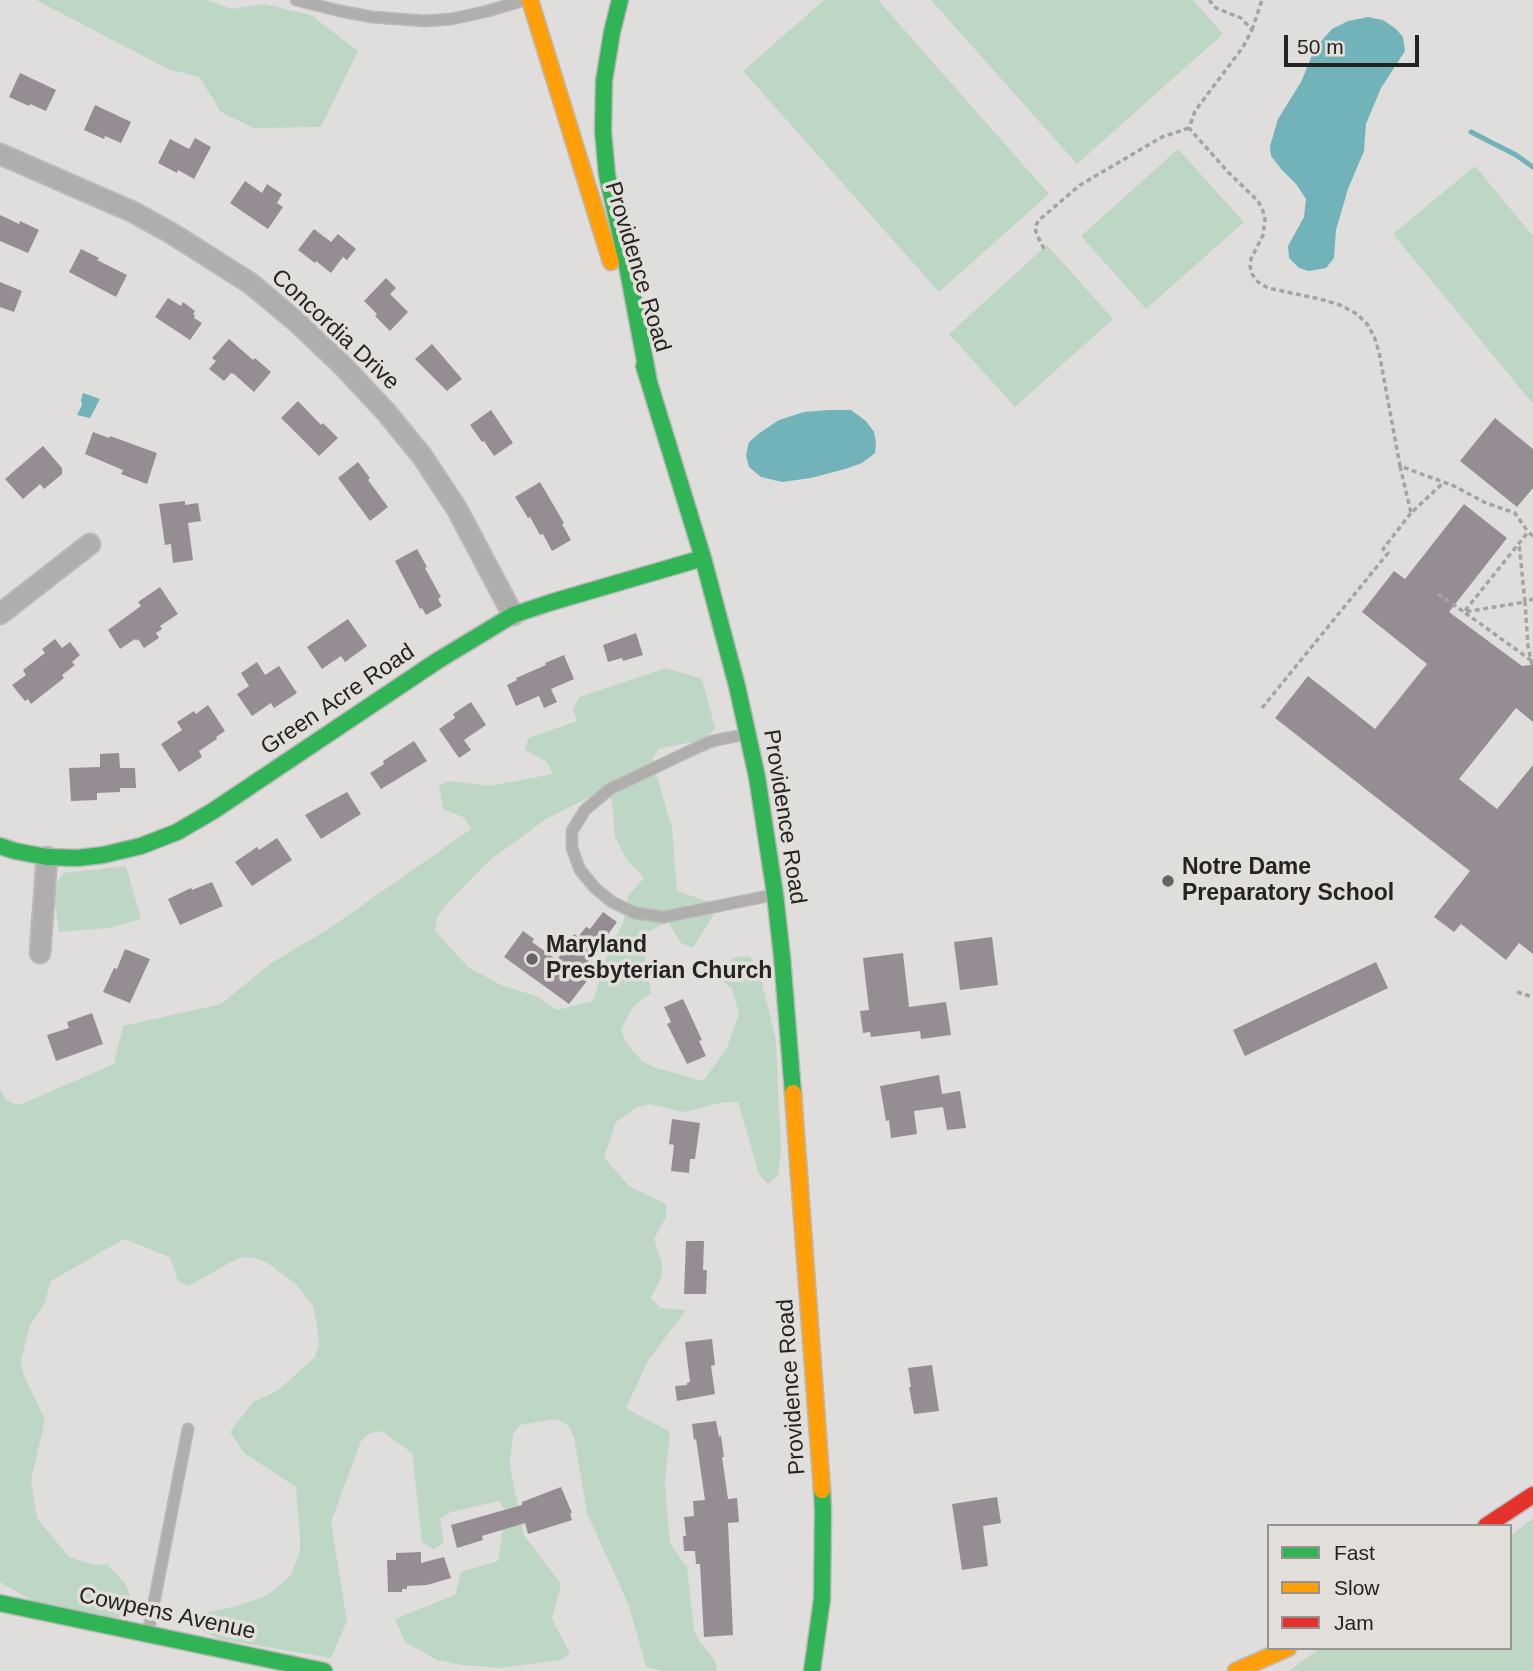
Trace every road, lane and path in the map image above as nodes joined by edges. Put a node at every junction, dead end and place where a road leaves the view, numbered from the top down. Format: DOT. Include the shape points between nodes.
graph roads {
  1 [pos="296,0"];
  2 [pos="527,0"];
  3 [pos="620,0"];
  4 [pos="1209,0"];
  5 [pos="1262,0"];
  6 [pos="1252,30"];
  7 [pos="1189,128"];
  8 [pos="0,154"];
  9 [pos="1044,249"];
  10 [pos="649,383"];
  11 [pos="1399,466"];
  12 [pos="1444,482"];
  13 [pos="1411,513"];
  14 [pos="1528,532"];
  15 [pos="1533,536"];
  16 [pos="1519,543"];
  17 [pos="90,544"];
  18 [pos="703,558"];
  19 [pos="1438,594"];
  20 [pos="1533,599"];
  21 [pos="1525,602"];
  22 [pos="1464,612"];
  23 [pos="0,614"];
  24 [pos="513,615"];
  25 [pos="1532,662"];
  26 [pos="1262,708"];
  27 [pos="748,734"];
  28 [pos="0,846"];
  29 [pos="47,857"];
  30 [pos="775,894"];
  31 [pos="40,953"];
  32 [pos="1517,992"];
  33 [pos="1533,997"];
  34 [pos="188,1429"];
  35 [pos="1533,1495"];
  36 [pos="1489,1524"];
  37 [pos="0,1603"];
  38 [pos="148,1634"];
  39 [pos="1283,1650"];
  40 [pos="324,1671"];
  41 [pos="812,1671"];
  42 [pos="1236,1671"];
  1 -- 2 [label="lane" via="372,17 425,21"];
  2 -- 10 [label="main road, Providence Road"];
  3 -- 10 [label="main road" via="604,81 603,131 607,175"];
  4 -- 6 [label="path" via="1216,8 1241,18"];
  5 -- 6 [label="path"];
  6 -- 7 [label="path" via="1195,111"];
  7 -- 9 [label="path" via="1162,137 1080,185 1038,221 1035,228"];
  7 -- 11 [label="path" via="1263,211 1262,235 1250,266 1258,282 1340,305 1367,324 1379,352"];
  8 -- 24 [label="street, Concordia Drive" via="133,212 250,284 298,323 377,402 422,456 457,509"];
  10 -- 18 [label="main road, Providence Road"];
  11 -- 12 [label="path"];
  11 -- 13 [label="path"];
  12 -- 13 [label="path"];
  12 -- 14 [label="path" via="1514,513"];
  13 -- 26 [label="path" via="1383,549 1388,553"];
  14 -- 15 [label="path"];
  14 -- 16 [label="path"];
  16 -- 21 [label="path"];
  16 -- 22 [label="path"];
  17 -- 23 [label="street"];
  18 -- 24 [label="main road, Green Acre Road"];
  18 -- 27 [label="main road, Providence Road"];
  19 -- 22 [label="path"];
  20 -- 21 [label="path"];
  21 -- 22 [label="path"];
  21 -- 25 [label="path"];
  22 -- 25 [label="path"];
  24 -- 29 [label="main road, Green Acre Road" via="177,832 103,855"];
  27 -- 30 [label="main road, Providence Road"];
  27 -- 30 [label="lane" via="704,744 610,789 585,810 572,831 572,848 580,870 595,888 635,913 664,917"];
  28 -- 29 [label="main road, Green Acre Road"];
  29 -- 31 [label="street"];
  30 -- 41 [label="main road, Providence Road" via="823,1510 822,1599"];
  32 -- 33 [label="path"];
  34 -- 38 [label="lane"];
  35 -- 36 [label="main road"];
  37 -- 38 [label="main road, Cowpens Avenue"];
  38 -- 40 [label="main road, Cowpens Avenue"];
  39 -- 42 [label="main road"];
}
